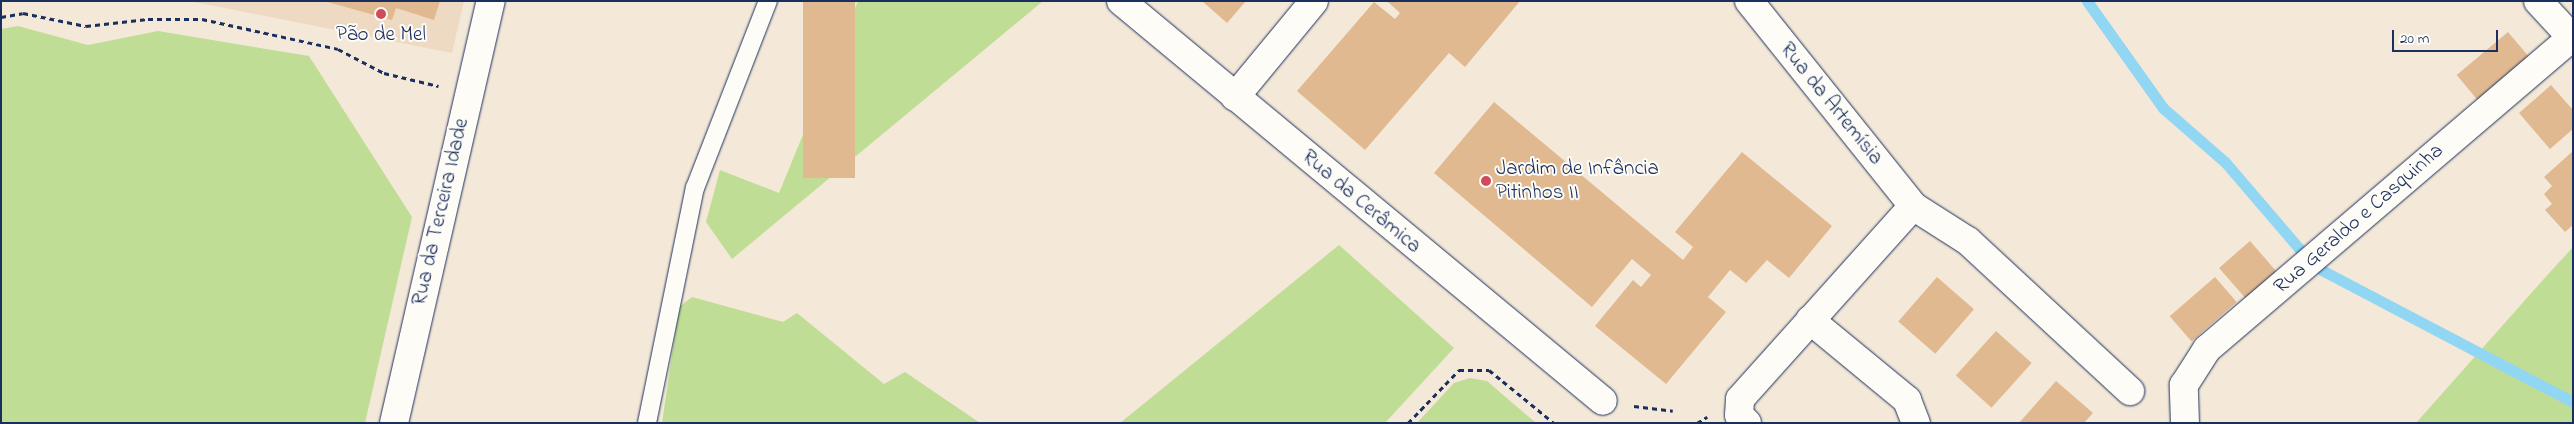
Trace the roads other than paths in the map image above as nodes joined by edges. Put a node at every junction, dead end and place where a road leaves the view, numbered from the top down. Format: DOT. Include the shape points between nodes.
graph roads {
  1 [pos="491,1"];
  2 [pos="768,1"];
  3 [pos="1121,1"];
  4 [pos="1314,1"];
  5 [pos="1749,1"];
  6 [pos="2538,1"];
  7 [pos="2572,37"];
  8 [pos="1235,97"];
  9 [pos="1913,206"];
  10 [pos="1810,320"];
  11 [pos="2130,391"];
  12 [pos="1603,401"];
  13 [pos="394,423"];
  14 [pos="647,423"];
  15 [pos="1747,423"];
  16 [pos="1916,423"];
  17 [pos="2185,423"];
  1 -- 13 [label="street, Rua da Terceira Idade"];
  2 -- 14 [label="lane" via="695,188"];
  3 -- 8 [label="street, Rua da Cerâmica"];
  4 -- 8 [label="street"];
  5 -- 9 [label="street, Rua da Artemísia"];
  6 -- 7 [label="street"];
  7 -- 17 [label="street, Rua Geraldo e Casquinha" via="2207,349 2184,385"];
  8 -- 12 [label="street, Rua da Cerâmica"];
  9 -- 10 [label="street"];
  9 -- 11 [label="street, Rua da Artemísia" via="1968,241"];
  10 -- 15 [label="street" via="1740,399 1738,409"];
  10 -- 16 [label="street" via="1907,400"];
}
